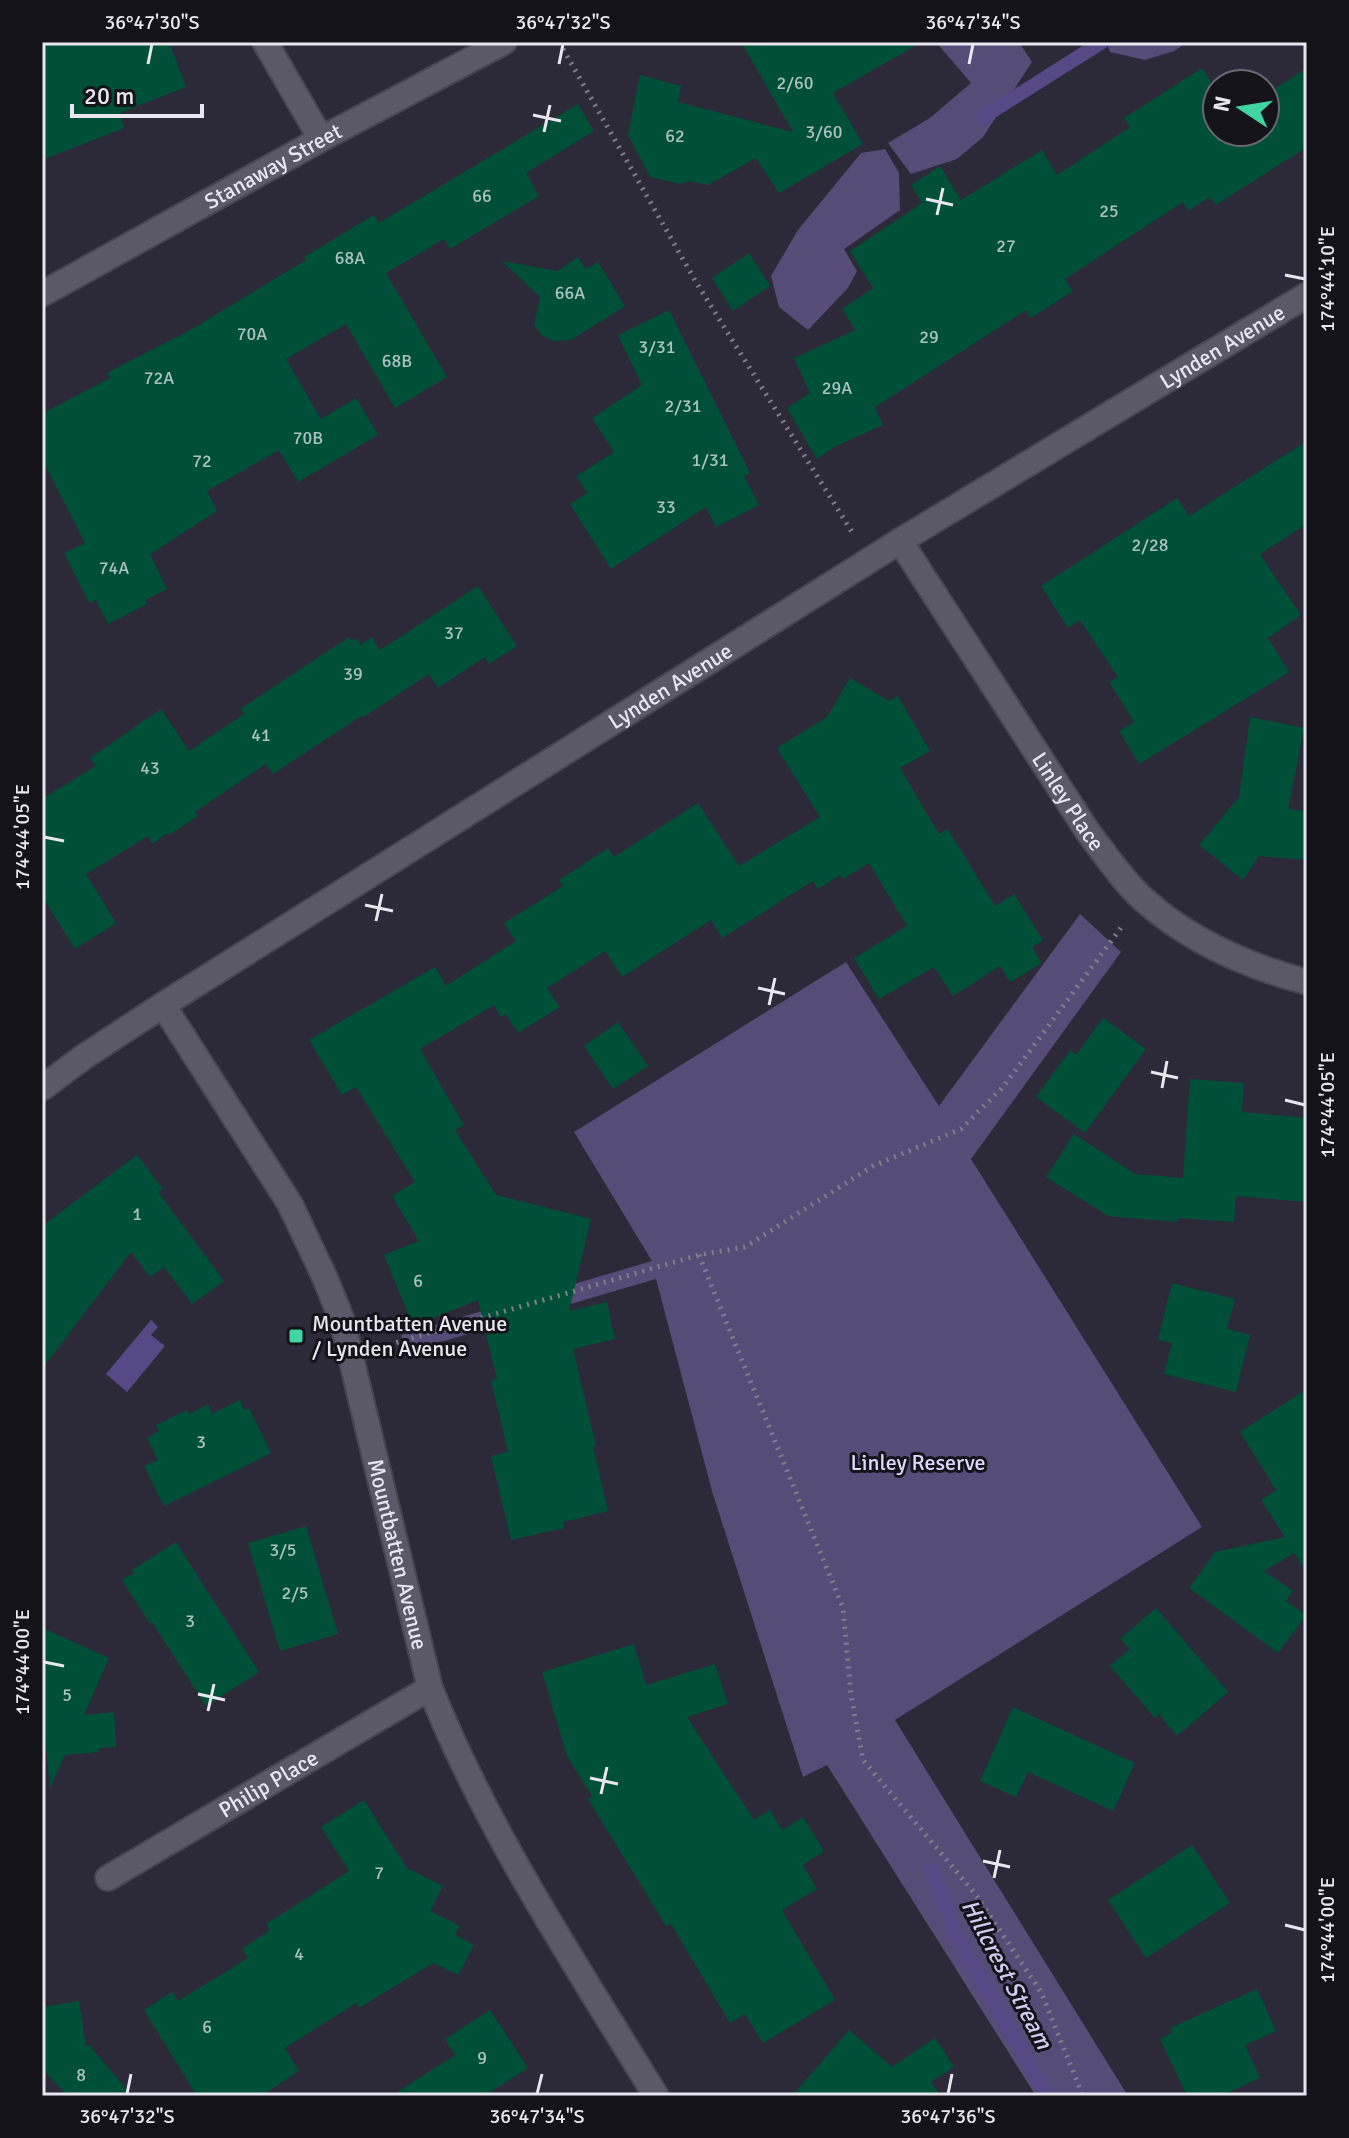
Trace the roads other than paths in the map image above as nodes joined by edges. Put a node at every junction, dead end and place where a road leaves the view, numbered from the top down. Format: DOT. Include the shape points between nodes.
graph roads {
  1 [pos="265,42"];
  2 [pos="504,42"];
  3 [pos="321,139"];
  4 [pos="42,294"];
  5 [pos="1307,295"];
  6 [pos="900,541"];
  7 [pos="1307,982"];
  8 [pos="163,1005"];
  9 [pos="42,1088"];
  10 [pos="430,1688"];
  11 [pos="108,1878"];
  12 [pos="656,2096"];
  1 -- 3 [label="street"];
  2 -- 3 [label="street, Stanaway Street"];
  3 -- 4 [label="street, Stanaway Street"];
  5 -- 6 [label="street, Lynden Avenue"];
  6 -- 7 [label="street, Linley Place" via="1088,832 1142,898 1237,960"];
  6 -- 8 [label="street, Lynden Avenue"];
  8 -- 9 [label="street, Lynden Avenue"];
  8 -- 10 [label="street, Mountbatten Avenue" via="290,1204 342,1320"];
  10 -- 11 [label="street, Philip Place"];
  10 -- 12 [label="street, Mountbatten Avenue" via="514,1864"];
}
